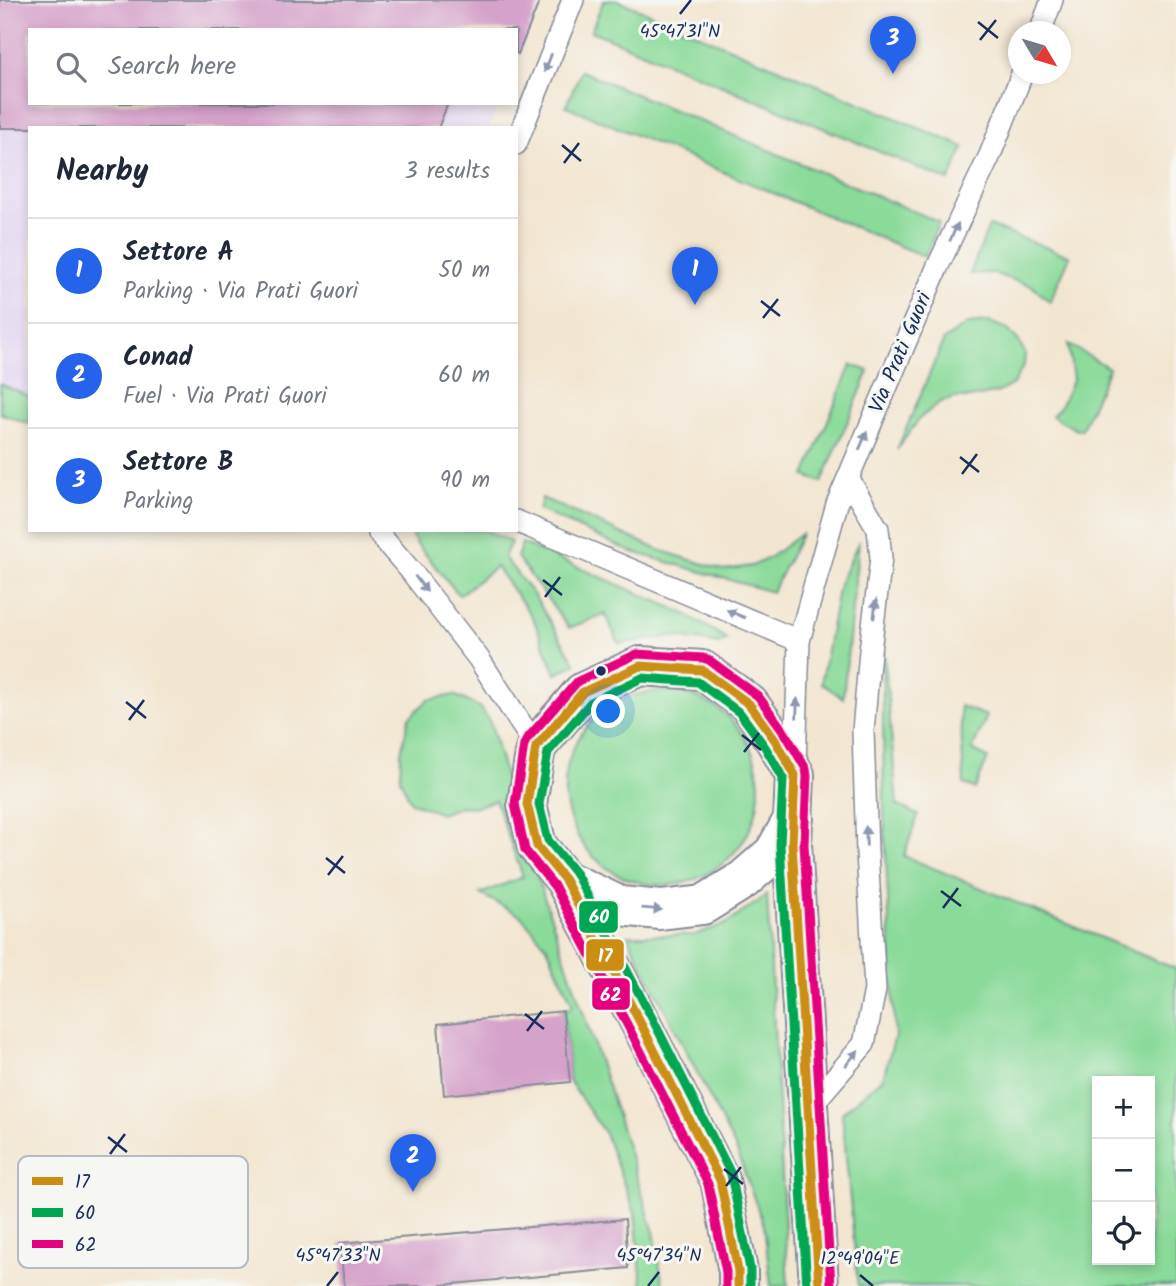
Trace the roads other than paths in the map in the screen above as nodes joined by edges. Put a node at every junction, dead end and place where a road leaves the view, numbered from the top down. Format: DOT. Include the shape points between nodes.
graph roads {
  1 [pos="573,0"];
  2 [pos="1052,0"];
  3 [pos="1044,21"];
  4 [pos="1019,84"];
  5 [pos="518,139"];
  6 [pos="848,478"];
  7 [pos="518,522"];
  8 [pos="378,532"];
  9 [pos="799,640"];
  10 [pos="536,747"];
  11 [pos="795,775"];
  12 [pos="793,818"];
  13 [pos="565,880"];
  14 [pos="808,1110"];
  15 [pos="738,1286"];
  16 [pos="819,1286"];
  1 -- 5 [label="lane, one-way"];
  2 -- 3 [label="lane"];
  6 -- 4 [label="lane, Via Prati Guori, one-way"];
  6 -- 9 [label="lane, Via Prati Guori"];
  14 -- 6 [label="lane, one-way" via="864,1044 875,990 863,731 881,558 878,529"];
  9 -- 7 [label="lane, one-way"];
  8 -- 10 [label="lane, one-way" via="479,659"];
  11 -- 9 [label="lane, Via Prati Guori, one-way"];
  10 -- 11 [label="street" via="583,692 640,666 702,670 750,704"];
  10 -- 13 [label="street, Via Prati Guori" via="527,804 537,846"];
  11 -- 12 [label="street, Via Prati Guori"];
  13 -- 12 [label="street, Via Prati Guori, one-way" via="620,906 660,910 703,905 774,853"];
  12 -- 14 [label="street, Via Prati Guori"];
  13 -- 15 [label="street, Via Prati Guori" via="720,1180"];
  14 -- 16 [label="street, Via Prati Guori"];
}
